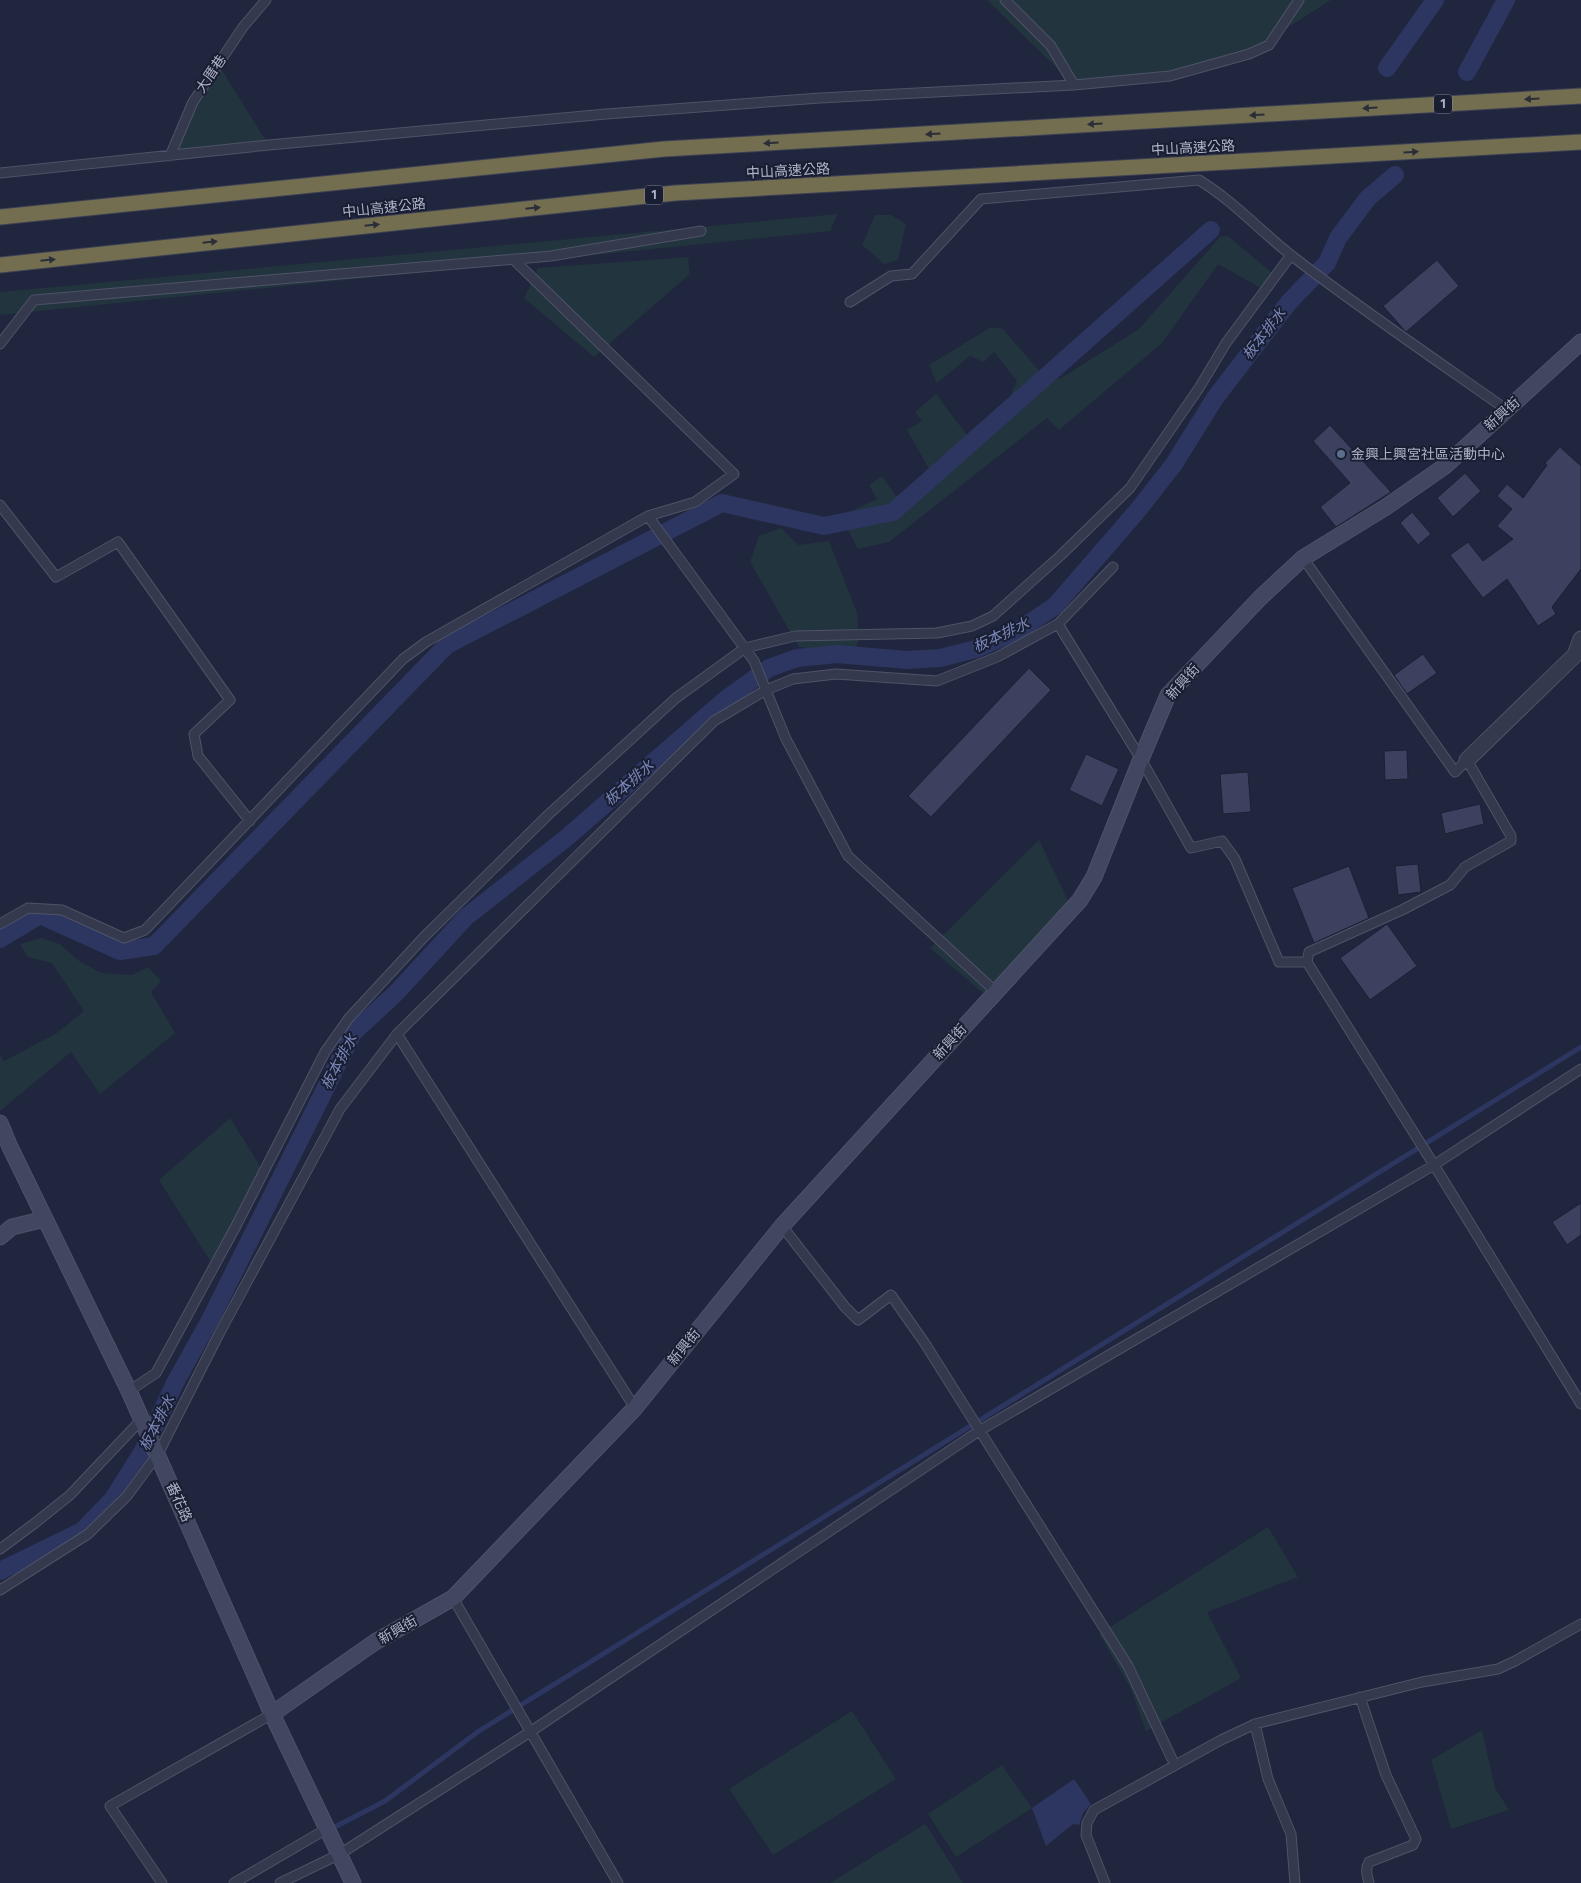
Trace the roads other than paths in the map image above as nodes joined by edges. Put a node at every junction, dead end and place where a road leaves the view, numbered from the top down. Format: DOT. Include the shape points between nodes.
graph roads {
  1 [pos="266,0"];
  2 [pos="1004,0"];
  3 [pos="1299,0"];
  4 [pos="1074,86"];
  5 [pos="1581,96"];
  6 [pos="1581,142"];
  7 [pos="170,156"];
  8 [pos="0,173"];
  9 [pos="0,217"];
  10 [pos="701,231"];
  11 [pos="1291,255"];
  12 [pos="512,259"];
  13 [pos="0,265"];
  14 [pos="850,302"];
  15 [pos="1581,342"];
  16 [pos="0,344"];
  17 [pos="1507,410"];
  18 [pos="0,504"];
  19 [pos="648,516"];
  20 [pos="1303,558"];
  21 [pos="1112,567"];
  22 [pos="1058,624"];
  23 [pos="1581,639"];
  24 [pos="745,648"];
  25 [pos="766,690"];
  26 [pos="1141,759"];
  27 [pos="1467,760"];
  28 [pos="250,821"];
  29 [pos="0,924"];
  30 [pos="1307,962"];
  31 [pos="996,992"];
  32 [pos="397,1034"];
  33 [pos="1581,1069"];
  34 [pos="0,1124"];
  35 [pos="1434,1165"];
  36 [pos="45,1219"];
  37 [pos="782,1226"];
  38 [pos="0,1237"];
  39 [pos="130,1391"];
  40 [pos="1581,1404"];
  41 [pos="635,1408"];
  42 [pos="142,1418"];
  43 [pos="979,1431"];
  44 [pos="158,1454"];
  45 [pos="0,1548"];
  46 [pos="0,1590"];
  47 [pos="453,1598"];
  48 [pos="1581,1624"];
  49 [pos="1360,1697"];
  50 [pos="272,1714"];
  51 [pos="1255,1724"];
  52 [pos="530,1732"];
  53 [pos="1172,1759"];
  54 [pos="328,1828"];
  55 [pos="340,1854"];
  56 [pos="162,1883"];
  57 [pos="234,1883"];
  58 [pos="280,1883"];
  59 [pos="353,1883"];
  60 [pos="618,1883"];
  61 [pos="1105,1883"];
  62 [pos="1295,1883"];
  63 [pos="1369,1883"];
  1 -- 7 [label="lane, 大厝巷" via="243,27 193,102"];
  2 -- 4 [label="lane" via="1051,46"];
  3 -- 4 [label="lane" via="1270,44 1249,54 1170,76"];
  4 -- 7 [label="lane" via="820,98 606,114"];
  5 -- 9 [label="highway, 中山高速公路 / 1, one-way" via="664,149"];
  13 -- 6 [label="highway, 中山高速公路 / 1, one-way" via="676,193"];
  7 -- 8 [label="lane"];
  10 -- 12 [label="lane" via="551,256"];
  11 -- 14 [label="lane" via="1220,192 1199,180 981,199 912,274 891,276"];
  11 -- 17 [label="lane"];
  11 -- 24 [label="lane" via="1226,343 1130,488 993,616 972,626 938,633 795,636"];
  12 -- 16 [label="lane" via="34,300"];
  12 -- 19 [label="lane" via="734,474 695,502"];
  15 -- 17 [label="street, 新興街"];
  17 -- 20 [label="street, 新興街" via="1445,466"];
  18 -- 28 [label="lane" via="56,577 118,542 230,700 194,734 198,756"];
  19 -- 24 [label="lane"];
  19 -- 28 [label="lane" via="403,659"];
  20 -- 26 [label="street, 新興街" via="1260,598 1168,695"];
  20 -- 27 [label="lane" via="1455,772"];
  21 -- 22 [label="lane"];
  22 -- 25 [label="lane" via="997,658 937,681 836,674 793,679"];
  22 -- 26 [label="lane"];
  23 -- 27 [label="street" via="1575,655"];
  24 -- 25 [label="lane"];
  24 -- 39 [label="lane" via="676,698 548,815 349,1018 325,1052 156,1373"];
  25 -- 31 [label="lane" via="786,739 848,856"];
  25 -- 32 [label="lane" via="714,721"];
  26 -- 30 [label="lane" via="1191,848 1222,841 1234,859 1279,962"];
  26 -- 31 [label="street, 新興街" via="1094,877 1080,900"];
  27 -- 30 [label="lane" via="1511,840 1465,866 1450,885 1309,952"];
  28 -- 29 [label="lane" via="145,930 124,938 62,910 28,908"];
  30 -- 35 [label="lane"];
  31 -- 37 [label="street, 新興街"];
  32 -- 41 [label="lane"];
  32 -- 44 [label="lane" via="340,1109"];
  33 -- 35 [label="lane"];
  34 -- 36 [label="street, 番花路"];
  35 -- 40 [label="lane"];
  35 -- 43 [label="lane"];
  36 -- 38 [label="street" via="12,1227"];
  36 -- 39 [label="street, 番花路"];
  37 -- 41 [label="street, 新興街"];
  37 -- 43 [label="lane" via="858,1320 891,1295"];
  39 -- 42 [label="street, 番花路"];
  41 -- 47 [label="street, 新興街"];
  42 -- 44 [label="street, 番花路"];
  42 -- 45 [label="lane" via="70,1495"];
  43 -- 52 [label="lane"];
  43 -- 53 [label="lane" via="1128,1666"];
  44 -- 46 [label="lane" via="127,1496 88,1534"];
  44 -- 50 [label="street, 番花路"];
  47 -- 50 [label="street, 新興街" via="375,1642"];
  47 -- 52 [label="lane"];
  48 -- 49 [label="lane" via="1498,1669"];
  49 -- 51 [label="lane"];
  49 -- 63 [label="lane" via="1386,1775 1416,1839 1413,1844 1369,1862 1366,1866"];
  50 -- 54 [label="street, 番花路"];
  50 -- 56 [label="lane" via="110,1806"];
  51 -- 61 [label="lane" via="1094,1810 1087,1823 1086,1835"];
  51 -- 62 [label="lane" via="1268,1779 1291,1834"];
  52 -- 55 [label="lane"];
  52 -- 60 [label="lane"];
  54 -- 55 [label="street, 番花路"];
  54 -- 57 [label="lane"];
  55 -- 58 [label="lane"];
  55 -- 59 [label="street, 番花路"];
}
